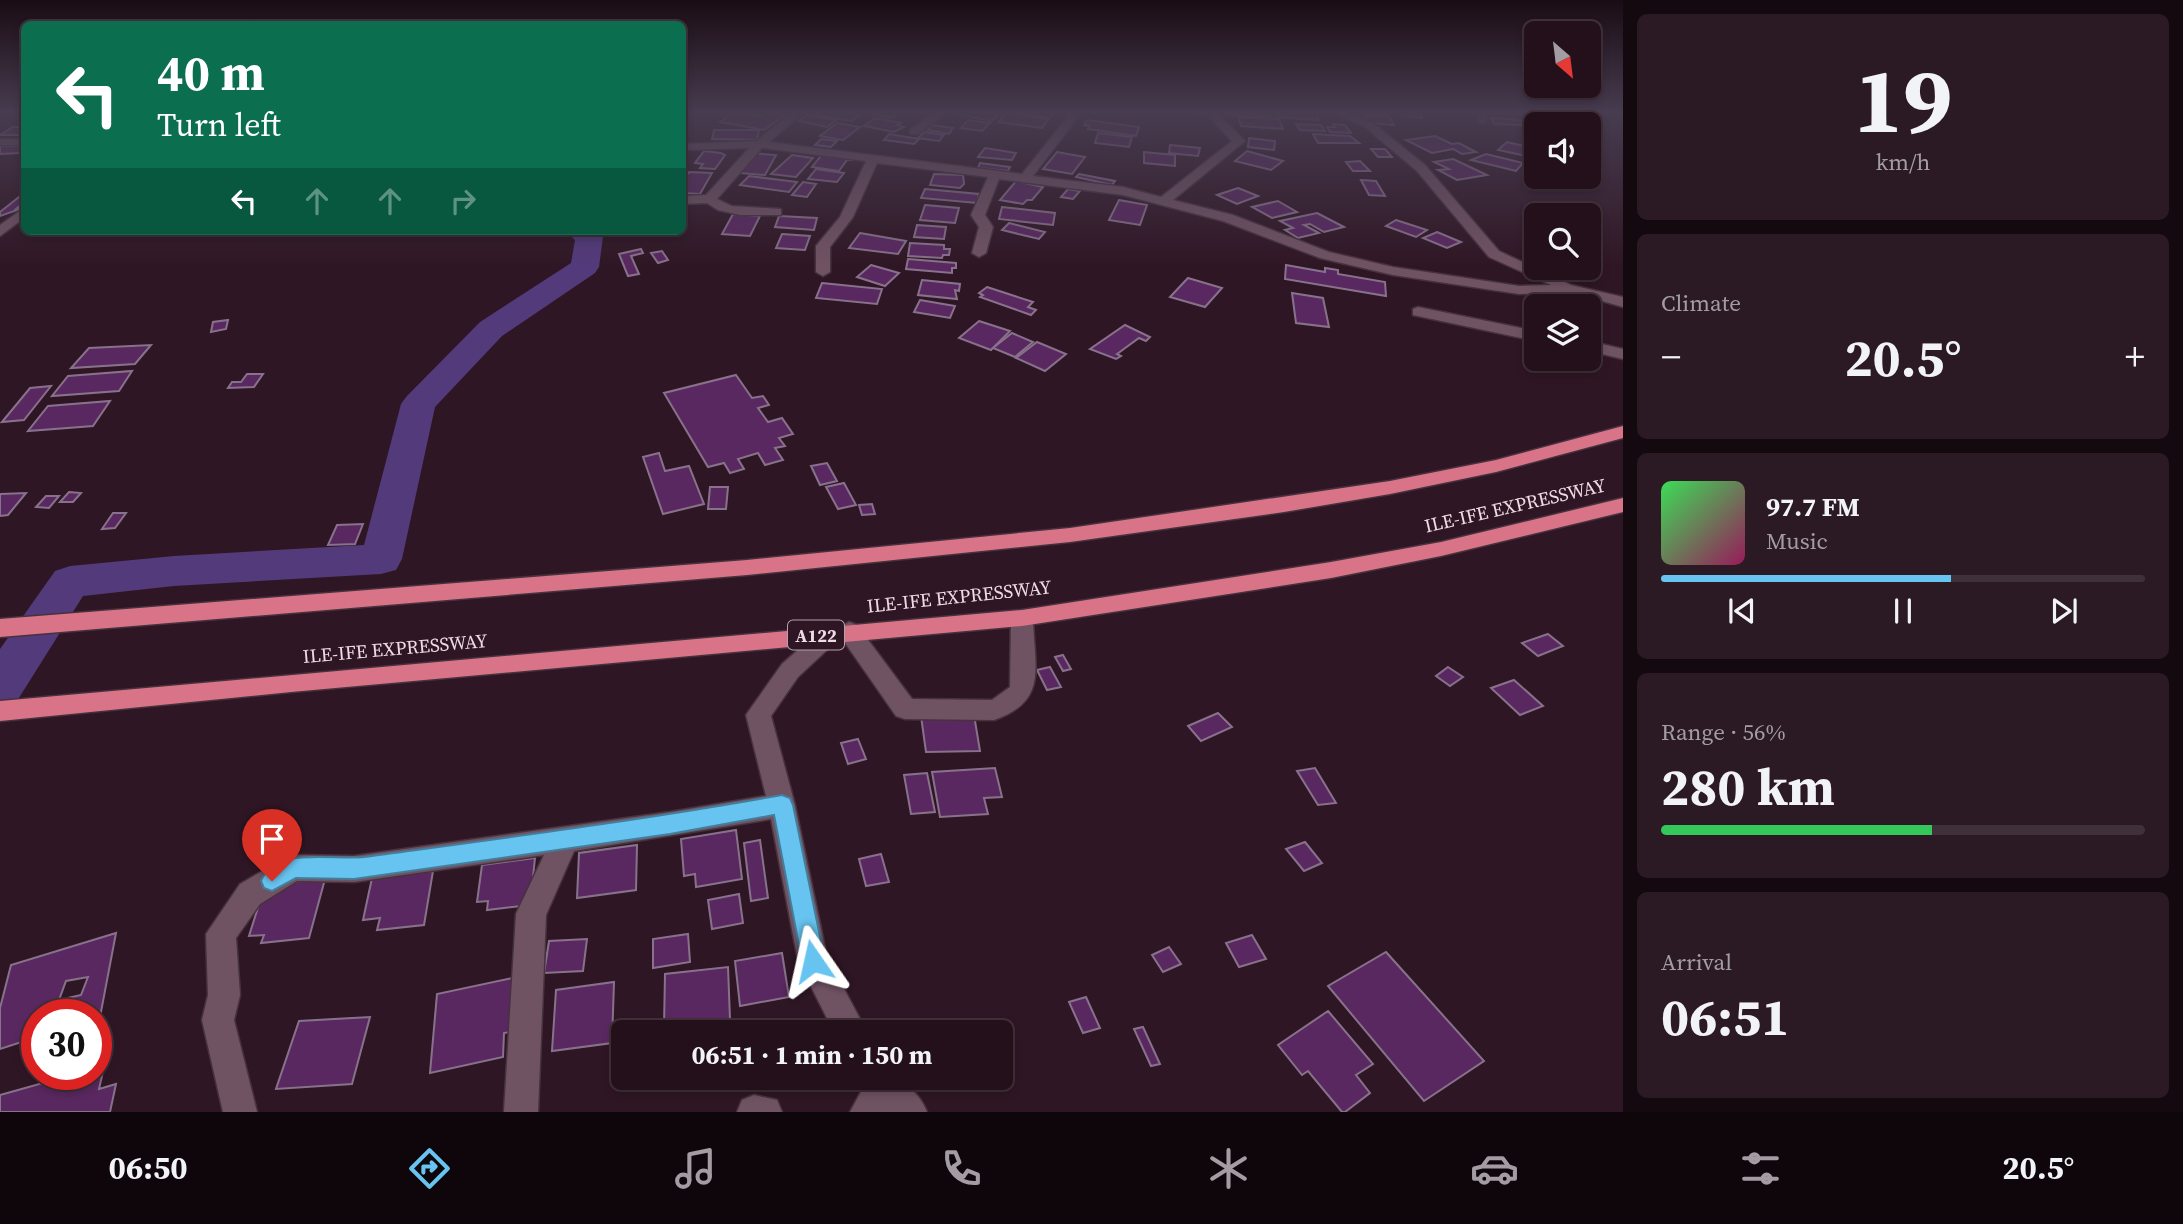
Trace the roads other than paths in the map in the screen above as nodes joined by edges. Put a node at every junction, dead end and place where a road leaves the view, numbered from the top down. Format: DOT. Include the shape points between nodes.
graph roads {
  1 [pos="742,163"];
  2 [pos="871,163"];
  3 [pos="910,163"];
  4 [pos="1038,163"];
  5 [pos="1212,163"];
  6 [pos="1415,163"];
  7 [pos="995,174"];
  8 [pos="1026,178"];
  9 [pos="710,199"];
  10 [pos="686,200"];
  11 [pos="1166,200"];
  12 [pos="776,212"];
  13 [pos="21,214"];
  14 [pos="0,232"];
  15 [pos="979,253"];
  16 [pos="823,272"];
  17 [pos="1573,289"];
  18 [pos="1623,302"];
  19 [pos="1418,312"];
  20 [pos="1524,333"];
  21 [pos="1601,349"];
  22 [pos="1623,354"];
  23 [pos="1623,432"];
  24 [pos="1623,505"];
  25 [pos="1021,618"];
  26 [pos="0,628"];
  27 [pos="840,632"];
  28 [pos="0,711"];
  29 [pos="782,805"];
  30 [pos="565,840"];
  31 [pos="845,1020"];
  32 [pos="875,1093"];
  33 [pos="240,1112"];
  34 [pos="521,1112"];
  35 [pos="754,1112"];
  36 [pos="765,1112"];
  37 [pos="911,1112"];
  1 -- 9 [label="street"];
  2 -- 16 [label="street" via="843,225 823,246"];
  3 -- 7 [label="street"];
  4 -- 8 [label="street"];
  5 -- 11 [label="street"];
  6 -- 17 [label="street" via="1494,254"];
  7 -- 8 [label="street"];
  7 -- 15 [label="street" via="978,215 986,227"];
  8 -- 11 [label="street"];
  9 -- 10 [label="street"];
  9 -- 12 [label="street" via="724,208"];
  11 -- 17 [label="street" via="1228,218 1298,247 1393,271 1519,290"];
  13 -- 14 [label="street"];
  17 -- 18 [label="street"];
  19 -- 20 [label="street"];
  21 -- 22 [label="street"];
  23 -- 26 [label="highway" via="1499,465 1374,490 1108,531 784,565"];
  24 -- 25 [label="highway, ILE-IFE EXPRESSWAY / A122" via="1356,565"];
  25 -- 27 [label="highway, ILE-IFE EXPRESSWAY / A122"];
  25 -- 27 [label="street" via="1022,691 994,710 905,709"];
  27 -- 28 [label="highway, ILE-IFE EXPRESSWAY / A122"];
  27 -- 29 [label="street" via="801,655 758,715"];
  29 -- 30 [label="street"];
  29 -- 31 [label="street" via="813,961"];
  30 -- 33 [label="street" via="354,869 293,868 250,894 221,934 224,995 218,1020"];
  30 -- 34 [label="street" via="531,914"];
  32 -- 37 [label="street"];
  35 -- 36 [label="street"];
}
